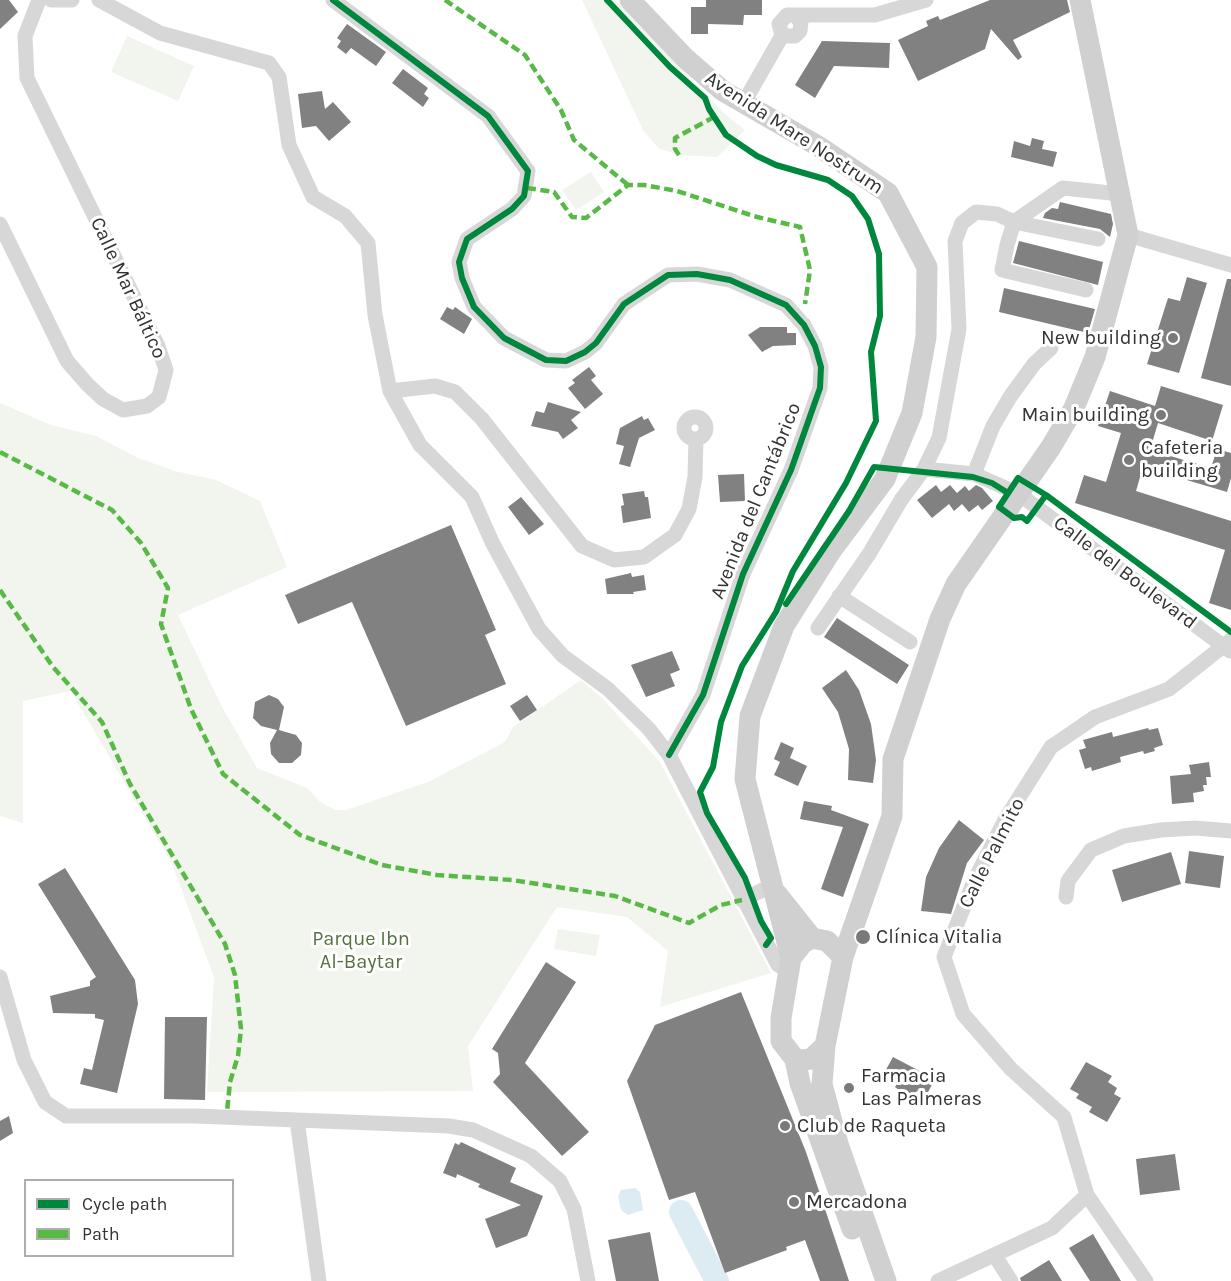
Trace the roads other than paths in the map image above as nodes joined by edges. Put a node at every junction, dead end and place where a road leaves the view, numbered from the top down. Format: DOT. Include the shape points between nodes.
graph roads {
  1 [pos="39,0"];
  2 [pos="51,0"];
  3 [pos="72,0"];
  4 [pos="99,0"];
  5 [pos="333,0"];
  6 [pos="630,0"];
  7 [pos="926,0"];
  8 [pos="1080,0"];
  9 [pos="743,104"];
  10 [pos="1120,194"];
  11 [pos="1014,222"];
  12 [pos="0,224"];
  13 [pos="1128,235"];
  14 [pos="1098,239"];
  15 [pos="1231,265"];
  16 [pos="1086,290"];
  17 [pos="1051,348"];
  18 [pos="390,391"];
  19 [pos="696,440"];
  20 [pos="924,469"];
  21 [pos="974,474"];
  22 [pos="1019,494"];
  23 [pos="839,596"];
  24 [pos="818,628"];
  25 [pos="910,642"];
  26 [pos="1229,646"];
  27 [pos="669,755"];
  28 [pos="1231,831"];
  29 [pos="771,886"];
  30 [pos="1066,897"];
  31 [pos="742,900"];
  32 [pos="853,921"];
  33 [pos="820,939"];
  34 [pos="843,957"];
  35 [pos="790,965"];
  36 [pos="0,977"];
  37 [pos="825,1046"];
  38 [pos="795,1059"];
  39 [pos="297,1120"];
  40 [pos="1087,1195"];
  41 [pos="995,1256"];
  42 [pos="319,1281"];
  43 [pos="588,1281"];
  44 [pos="871,1281"];
  45 [pos="886,1281"];
  46 [pos="938,1281"];
  47 [pos="1011,1281"];
  48 [pos="1146,1281"];
  1 -- 12 [label="street, Calle Mar Báltico" via="25,36 27,78 158,346 166,370 159,397 147,406 123,410 87,384 67,361"];
  2 -- 3 [label="street"];
  4 -- 18 [label="street" via="160,33 269,63 279,77 289,145 313,197 345,216 368,243 375,315"];
  5 -- 27 [label="street, Avenida del Cantábrico" via="488,116 528,171 524,196 512,209 467,239 459,262 474,307 504,338 546,360 566,361 596,343 624,304 668,275 697,274 730,280 786,305 804,325 814,346 821,367 816,398 790,470 743,574 703,695"];
  6 -- 9 [label="street, Avenida Mare Nostrum" via="703,75"];
  7 -- 9 [label="street" via="875,15 815,13 798,21 788,15 781,19 779,28 783,34"];
  8 -- 10 [label="street"];
  9 -- 29 [label="street, Avenida Mare Nostrum" via="818,146 888,192 927,267 926,337 912,413 885,479 831,551 784,626 750,716 745,779"];
  10 -- 11 [label="street" via="1063,188"];
  10 -- 13 [label="street"];
  11 -- 14 [label="street"];
  11 -- 16 [label="street" via="1002,270"];
  11 -- 20 [label="street" via="996,214 976,212 962,223 956,241 959,329 939,438"];
  13 -- 15 [label="street"];
  13 -- 22 [label="street" via="1095,357 1074,408"];
  17 -- 21 [label="street" via="1010,397 993,426"];
  18 -- 19 [label="street" via="435,386 455,392 482,419 582,546 614,560 644,557 675,536 689,509"];
  18 -- 27 [label="street" via="420,446 472,497 539,629 563,656 608,689"];
  20 -- 21 [label="street, Calle del Boulevard"];
  20 -- 23 [label="street"];
  21 -- 22 [label="street, Calle del Boulevard"];
  22 -- 26 [label="street, Calle del Boulevard"];
  22 -- 32 [label="street" via="962,575 940,619 893,759 892,816"];
  23 -- 24 [label="street"];
  23 -- 25 [label="street"];
  26 -- 40 [label="street, Calle Palmito" via="1169,689 1095,717 1051,747 979,870 944,957 963,1014 1011,1069 1064,1117"];
  27 -- 31 [label="street"];
  28 -- 30 [label="street" via="1195,828 1124,836 1091,850 1068,881"];
  29 -- 31 [label="street"];
  29 -- 33 [label="street, Avenida Mare Nostrum"];
  29 -- 35 [label="street, Avenida Mare Nostrum"];
  31 -- 35 [label="street" via="777,966"];
  32 -- 33 [label="street"];
  32 -- 34 [label="street"];
  33 -- 34 [label="street, Avenida Mare Nostrum"];
  33 -- 35 [label="street" via="803,943"];
  34 -- 37 [label="street"];
  35 -- 38 [label="street" via="781,1035 784,1047"];
  36 -- 39 [label="street" via="24,1060 45,1102 66,1116"];
  37 -- 38 [label="street" via="811,1059"];
  37 -- 45 [label="street" via="825,1104"];
  38 -- 44 [label="street" via="800,1083"];
  39 -- 42 [label="street"];
  39 -- 43 [label="street" via="461,1128 531,1156 560,1181 571,1199"];
  40 -- 41 [label="street" via="1052,1228"];
  40 -- 48 [label="street, Calle Palmito"];
  41 -- 46 [label="street"];
  41 -- 47 [label="street"];
}
